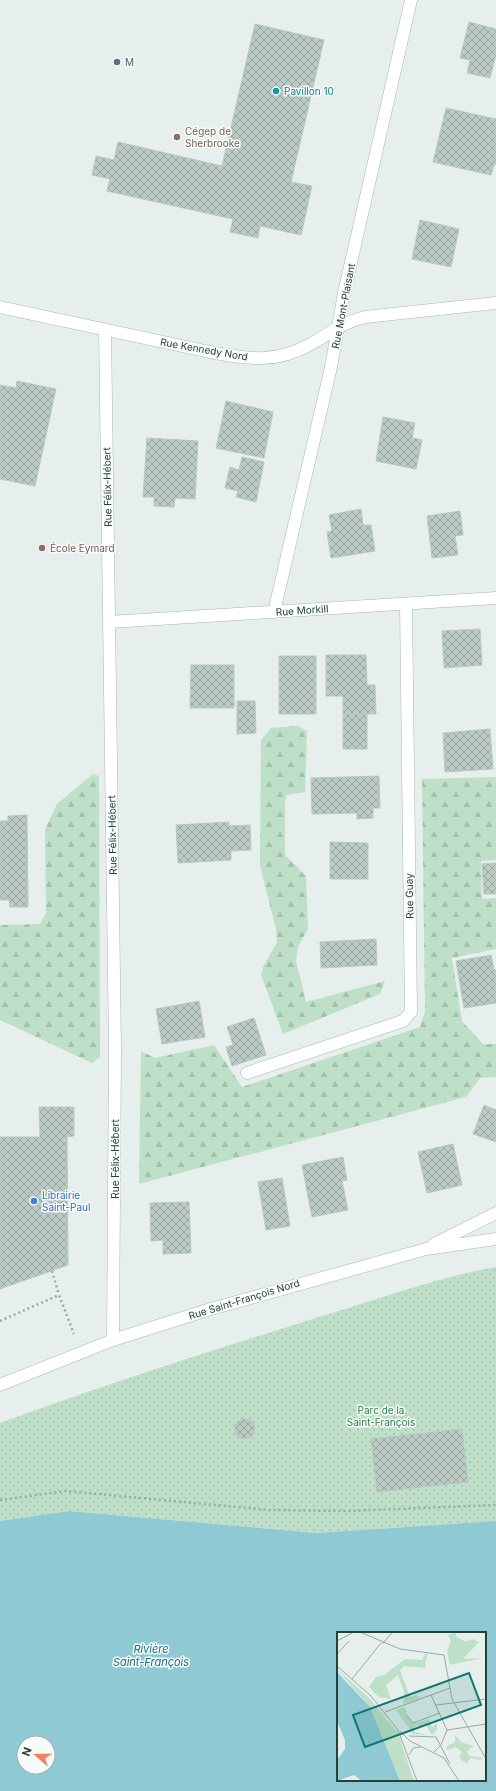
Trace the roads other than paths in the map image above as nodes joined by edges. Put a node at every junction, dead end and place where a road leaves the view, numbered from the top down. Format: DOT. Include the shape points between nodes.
graph roads {
  1 [pos="411,0"];
  2 [pos="496,302"];
  3 [pos="0,307"];
  4 [pos="338,326"];
  5 [pos="105,330"];
  6 [pos="496,598"];
  7 [pos="406,604"];
  8 [pos="274,612"];
  9 [pos="109,622"];
  10 [pos="247,1073"];
  11 [pos="496,1213"];
  12 [pos="496,1239"];
  13 [pos="426,1249"];
  14 [pos="114,1340"];
  15 [pos="0,1385"];
  1 -- 4 [label="street, Rue Mont-Plaisant"];
  2 -- 4 [label="street, Rue Kennedy Nord" via="365,317"];
  3 -- 5 [label="street, Rue Kennedy Nord"];
  4 -- 5 [label="street, Rue Kennedy Nord" via="310,345 287,355 267,359 210,352"];
  4 -- 8 [label="street, Rue Mont-Plaisant" via="331,367"];
  5 -- 9 [label="street, Rue Félix-Hébert"];
  6 -- 7 [label="street, Rue Morkill"];
  7 -- 8 [label="street, Rue Morkill"];
  7 -- 10 [label="street, Rue Guay" via="411,1012 403,1021"];
  8 -- 9 [label="street, Rue Morkill"];
  9 -- 14 [label="street, Rue Félix-Hébert" via="115,1048"];
  11 -- 13 [label="street"];
  12 -- 13 [label="street, Rue Saint-François Nord"];
  13 -- 14 [label="street, Rue Saint-François Nord" via="226,1304"];
  14 -- 15 [label="street, Rue Saint-François Nord"];
}
